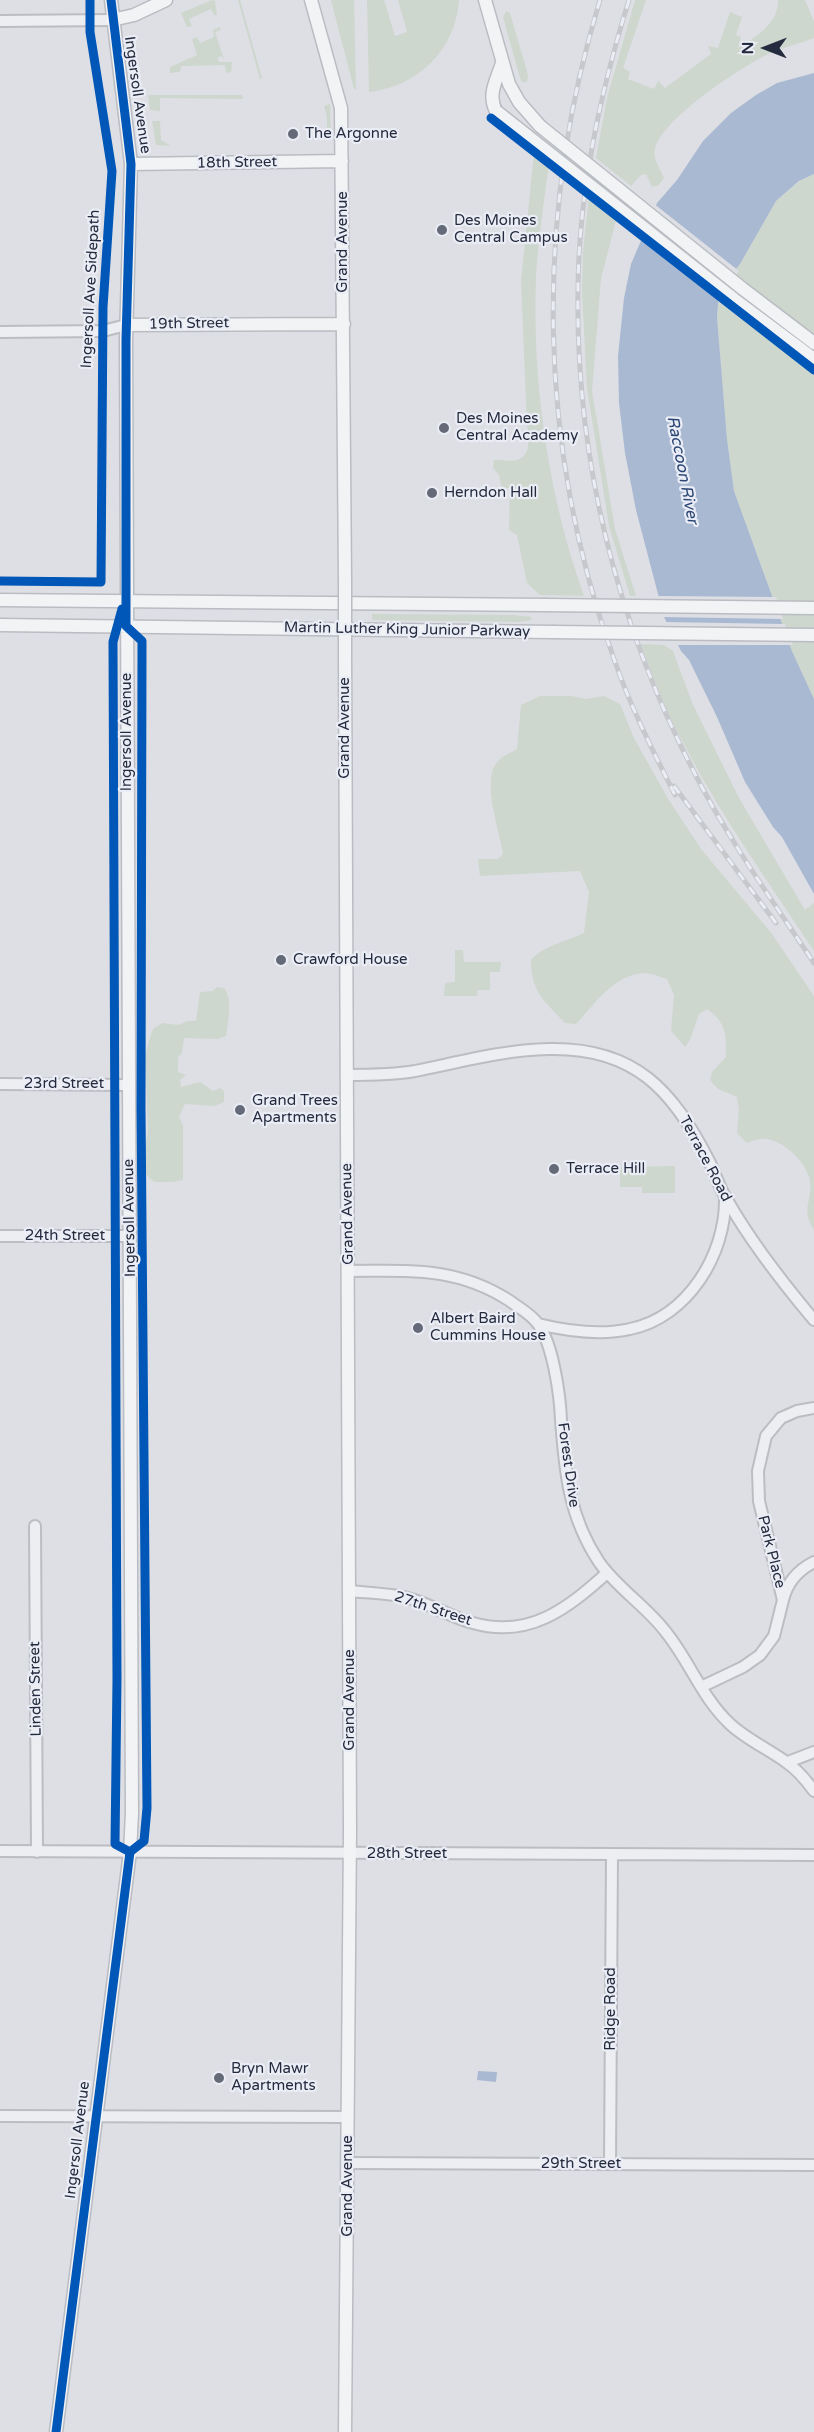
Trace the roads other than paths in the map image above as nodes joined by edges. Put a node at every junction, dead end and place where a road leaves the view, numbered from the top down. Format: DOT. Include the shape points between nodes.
graph roads {
  1 [pos="111,0"];
  2 [pos="166,0"];
  3 [pos="312,0"];
  4 [pos="485,0"];
  5 [pos="112,20"];
  6 [pos="0,21"];
  7 [pos="502,62"];
  8 [pos="342,161"];
  9 [pos="131,164"];
  10 [pos="344,324"];
  11 [pos="126,326"];
  12 [pos="0,332"];
  13 [pos="814,343"];
  14 [pos="814,359"];
  15 [pos="0,600"];
  16 [pos="126,601"];
  17 [pos="814,608"];
  18 [pos="0,625"];
  19 [pos="126,626"];
  20 [pos="814,635"];
  21 [pos="347,1075"];
  22 [pos="0,1084"];
  23 [pos="129,1085"];
  24 [pos="725,1197"];
  25 [pos="0,1236"];
  26 [pos="130,1236"];
  27 [pos="348,1271"];
  28 [pos="814,1320"];
  29 [pos="538,1324"];
  30 [pos="814,1408"];
  31 [pos="35,1526"];
  32 [pos="814,1562"];
  33 [pos="607,1573"];
  34 [pos="349,1591"];
  35 [pos="783,1600"];
  36 [pos="701,1687"];
  37 [pos="814,1752"];
  38 [pos="788,1762"];
  39 [pos="814,1791"];
  40 [pos="0,1851"];
  41 [pos="38,1852"];
  42 [pos="130,1852"];
  43 [pos="350,1854"];
  44 [pos="612,1854"];
  45 [pos="814,1855"];
  46 [pos="0,2116"];
  47 [pos="96,2116"];
  48 [pos="348,2117"];
  49 [pos="348,2163"];
  50 [pos="610,2164"];
  51 [pos="814,2165"];
  52 [pos="56,2432"];
  53 [pos="345,2432"];
  1 -- 5 [label="main road, Ingersoll Avenue"];
  2 -- 5 [label="main road"];
  3 -- 8 [label="main road, Grand Avenue" via="339,99"];
  4 -- 7 [label="main road"];
  5 -- 6 [label="street"];
  5 -- 9 [label="main road, Ingersoll Avenue"];
  7 -- 13 [label="main road, bridge" via="512,92 540,126"];
  7 -- 14 [label="main road, bridge" via="492,91 491,102 496,111"];
  8 -- 9 [label="main road, 18th Street"];
  8 -- 10 [label="main road, Grand Avenue"];
  9 -- 11 [label="main road, Ingersoll Avenue"];
  10 -- 11 [label="main road, 19th Street"];
  10 -- 21 [label="main road, Grand Avenue, bridge"];
  11 -- 12 [label="street, 19th Street" via="103,331"];
  11 -- 16 [label="main road, Ingersoll Avenue"];
  15 -- 16 [label="main road, Martin Luther King Junior Parkway"];
  16 -- 17 [label="main road, Martin Luther King Junior Parkway, bridge"];
  16 -- 19 [label="main road, Ingersoll Avenue"];
  18 -- 19 [label="main road, Martin Luther King Junior Parkway"];
  19 -- 20 [label="main road, Martin Luther King Junior Parkway, bridge"];
  19 -- 23 [label="main road, Ingersoll Avenue"];
  21 -- 24 [label="street, Terrace Road" via="403,1072 478,1056 539,1050 580,1050 609,1056 644,1074 674,1103 702,1147"];
  21 -- 27 [label="main road, Grand Avenue"];
  22 -- 23 [label="street, 23rd Street"];
  23 -- 26 [label="main road, Ingersoll Avenue"];
  24 -- 28 [label="street, Terrace Road"];
  24 -- 29 [label="street" via="723,1227 709,1265 687,1295 666,1313 643,1325 617,1331 578,1331"];
  25 -- 26 [label="street, 24th Street"];
  26 -- 42 [label="main road, Ingersoll Avenue"];
  27 -- 29 [label="street" via="428,1271 467,1279 492,1290"];
  27 -- 34 [label="main road, Grand Avenue"];
  29 -- 33 [label="street, Forest Drive" via="557,1380 564,1455 578,1525"];
  30 -- 35 [label="street, Park Place" via="781,1418 766,1436 758,1470 759,1501"];
  31 -- 41 [label="street, Linden Street"];
  32 -- 35 [label="street" via="797,1574"];
  33 -- 34 [label="street, 27th Street" via="556,1614 517,1627 474,1624 409,1599"];
  33 -- 36 [label="street, Forest Drive" via="664,1630"];
  34 -- 43 [label="main road, Grand Avenue"];
  35 -- 36 [label="street, Park Place" via="774,1636 760,1655"];
  36 -- 38 [label="street, Forest Drive" via="730,1724"];
  37 -- 38 [label="street"];
  38 -- 39 [label="street, Forest Drive"];
  40 -- 41 [label="street, 28th Street"];
  41 -- 42 [label="street, 28th Street"];
  42 -- 43 [label="street, 28th Street"];
  42 -- 47 [label="main road, Ingersoll Avenue"];
  43 -- 44 [label="street, 28th Street"];
  43 -- 48 [label="main road, Grand Avenue"];
  44 -- 45 [label="street, 28th Street"];
  44 -- 50 [label="street, Ridge Road"];
  46 -- 47 [label="street"];
  47 -- 48 [label="street"];
  47 -- 52 [label="main road, Ingersoll Avenue"];
  48 -- 49 [label="main road, Grand Avenue"];
  49 -- 50 [label="street, 29th Street"];
  49 -- 53 [label="main road, Grand Avenue"];
  50 -- 51 [label="street, 29th Street"];
}
